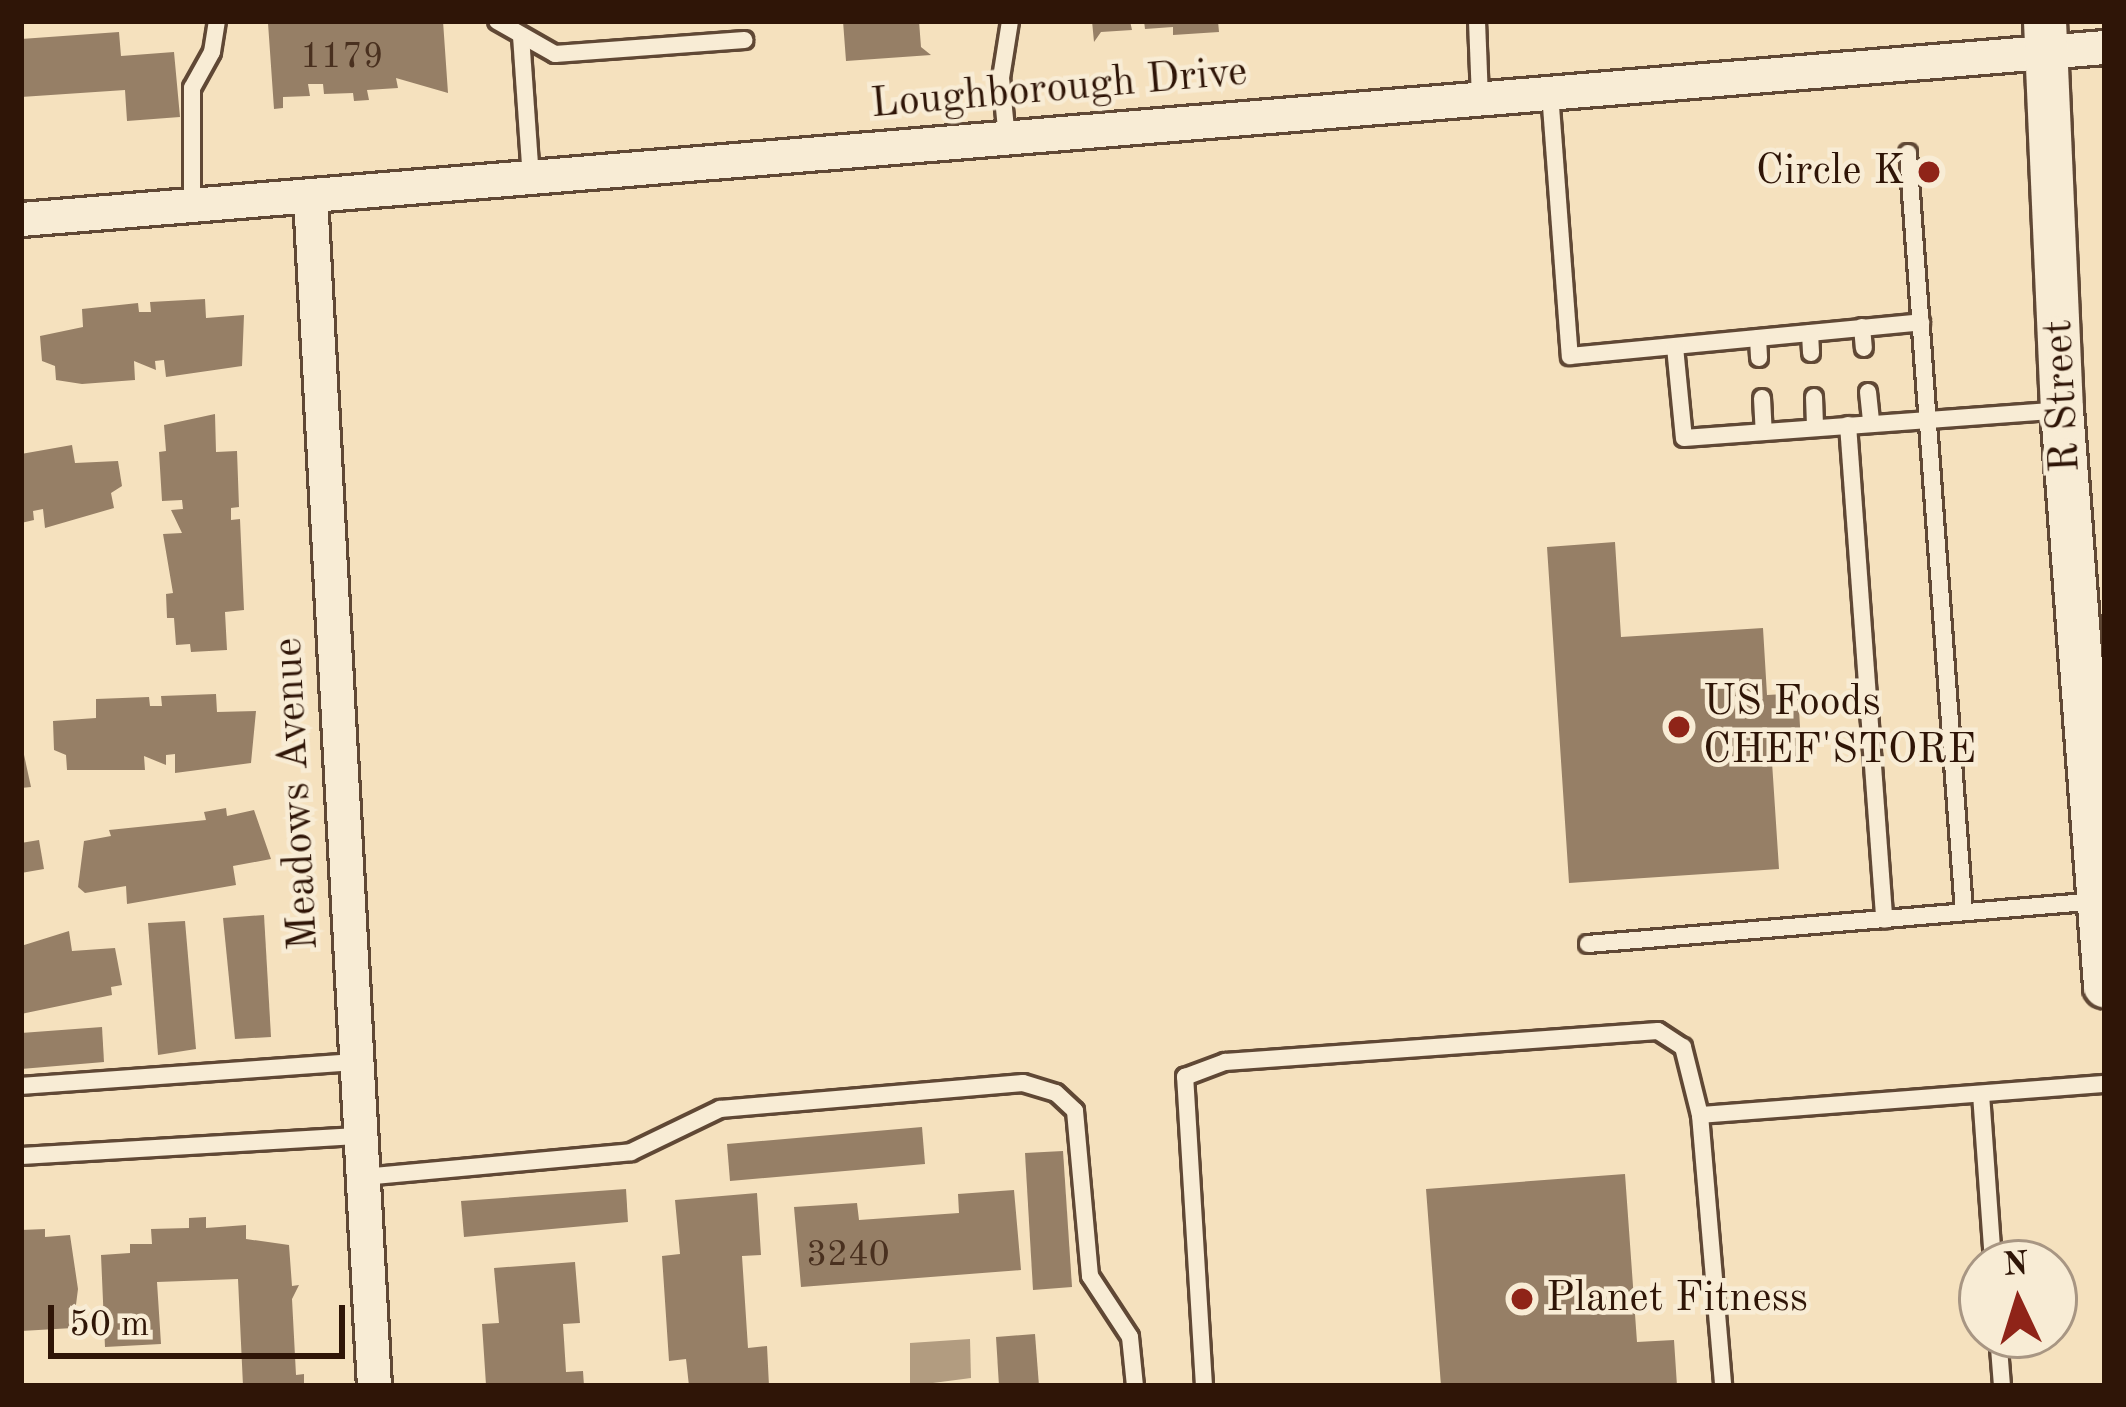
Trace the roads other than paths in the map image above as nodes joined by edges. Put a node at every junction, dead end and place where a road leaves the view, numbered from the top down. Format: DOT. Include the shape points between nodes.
graph roads {
  1 [pos="217,21"];
  2 [pos="497,21"];
  3 [pos="1010,21"];
  4 [pos="1477,21"];
  5 [pos="521,36"];
  6 [pos="2046,36"];
  7 [pos="744,40"];
  8 [pos="2105,46"];
  9 [pos="1550,93"];
  10 [pos="1480,99"];
  11 [pos="1007,139"];
  12 [pos="1908,153"];
  13 [pos="531,178"];
  14 [pos="310,197"];
  15 [pos="192,206"];
  16 [pos="21,219"];
  17 [pos="1922,322"];
  18 [pos="1862,328"];
  19 [pos="1810,333"];
  20 [pos="1758,338"];
  21 [pos="1675,346"];
  22 [pos="1864,348"];
  23 [pos="1811,353"];
  24 [pos="1760,358"];
  25 [pos="1868,392"];
  26 [pos="1814,397"];
  27 [pos="1762,398"];
  28 [pos="2062,410"];
  29 [pos="1929,416"];
  30 [pos="1870,422"];
  31 [pos="1848,424"];
  32 [pos="1815,427"];
  33 [pos="1764,431"];
  34 [pos="2096,736"];
  35 [pos="2102,900"];
  36 [pos="1964,912"];
  37 [pos="1884,920"];
  38 [pos="1588,944"];
  39 [pos="2105,986"];
  40 [pos="356,1062"];
  41 [pos="2105,1084"];
  42 [pos="21,1086"];
  43 [pos="1981,1094"];
  44 [pos="1700,1115"];
  45 [pos="361,1136"];
  46 [pos="21,1156"];
  47 [pos="363,1177"];
  48 [pos="1991,1239"];
  49 [pos="374,1386"];
  50 [pos="1135,1386"];
  51 [pos="1204,1386"];
  52 [pos="1723,1386"];
  1 -- 15 [label="lane" via="212,52 192,88"];
  2 -- 5 [label="lane"];
  3 -- 11 [label="lane" via="1001,78"];
  4 -- 10 [label="lane"];
  5 -- 7 [label="lane" via="555,54"];
  5 -- 13 [label="lane"];
  6 -- 8 [label="street, Loughborough Drive"];
  6 -- 9 [label="street, Loughborough Drive"];
  6 -- 28 [label="street, R Street"];
  9 -- 10 [label="street, Loughborough Drive"];
  9 -- 21 [label="lane" via="1570,356"];
  10 -- 11 [label="street, Loughborough Drive"];
  11 -- 13 [label="street, Loughborough Drive"];
  12 -- 17 [label="lane"];
  13 -- 14 [label="street, Loughborough Drive"];
  14 -- 15 [label="street, Loughborough Drive"];
  14 -- 40 [label="street, Meadows Avenue"];
  15 -- 16 [label="street, Loughborough Drive"];
  17 -- 18 [label="lane"];
  17 -- 29 [label="lane"];
  18 -- 19 [label="lane"];
  18 -- 22 [label="lane"];
  19 -- 20 [label="lane"];
  19 -- 23 [label="lane"];
  20 -- 21 [label="lane"];
  20 -- 24 [label="lane"];
  21 -- 33 [label="lane" via="1684,438"];
  25 -- 30 [label="lane"];
  26 -- 32 [label="lane"];
  27 -- 33 [label="lane"];
  28 -- 29 [label="lane"];
  28 -- 34 [label="street, R Street"];
  29 -- 30 [label="lane"];
  29 -- 36 [label="lane"];
  30 -- 31 [label="lane"];
  31 -- 32 [label="lane"];
  31 -- 37 [label="lane"];
  32 -- 33 [label="lane"];
  34 -- 35 [label="street, R Street"];
  35 -- 36 [label="lane"];
  35 -- 39 [label="street, R Street"];
  36 -- 37 [label="lane"];
  37 -- 38 [label="lane"];
  40 -- 42 [label="lane"];
  40 -- 45 [label="street, Meadows Avenue"];
  41 -- 43 [label="lane"];
  43 -- 44 [label="lane"];
  43 -- 48 [label="lane"];
  44 -- 51 [label="lane" via="1682,1048 1658,1031 1225,1062 1185,1077"];
  44 -- 52 [label="lane"];
  45 -- 46 [label="lane"];
  45 -- 47 [label="street, Meadows Avenue"];
  47 -- 49 [label="street, Meadows Avenue"];
  47 -- 50 [label="lane" via="631,1152 720,1109 1023,1083 1055,1093 1075,1111 1090,1276 1130,1337"];
}
